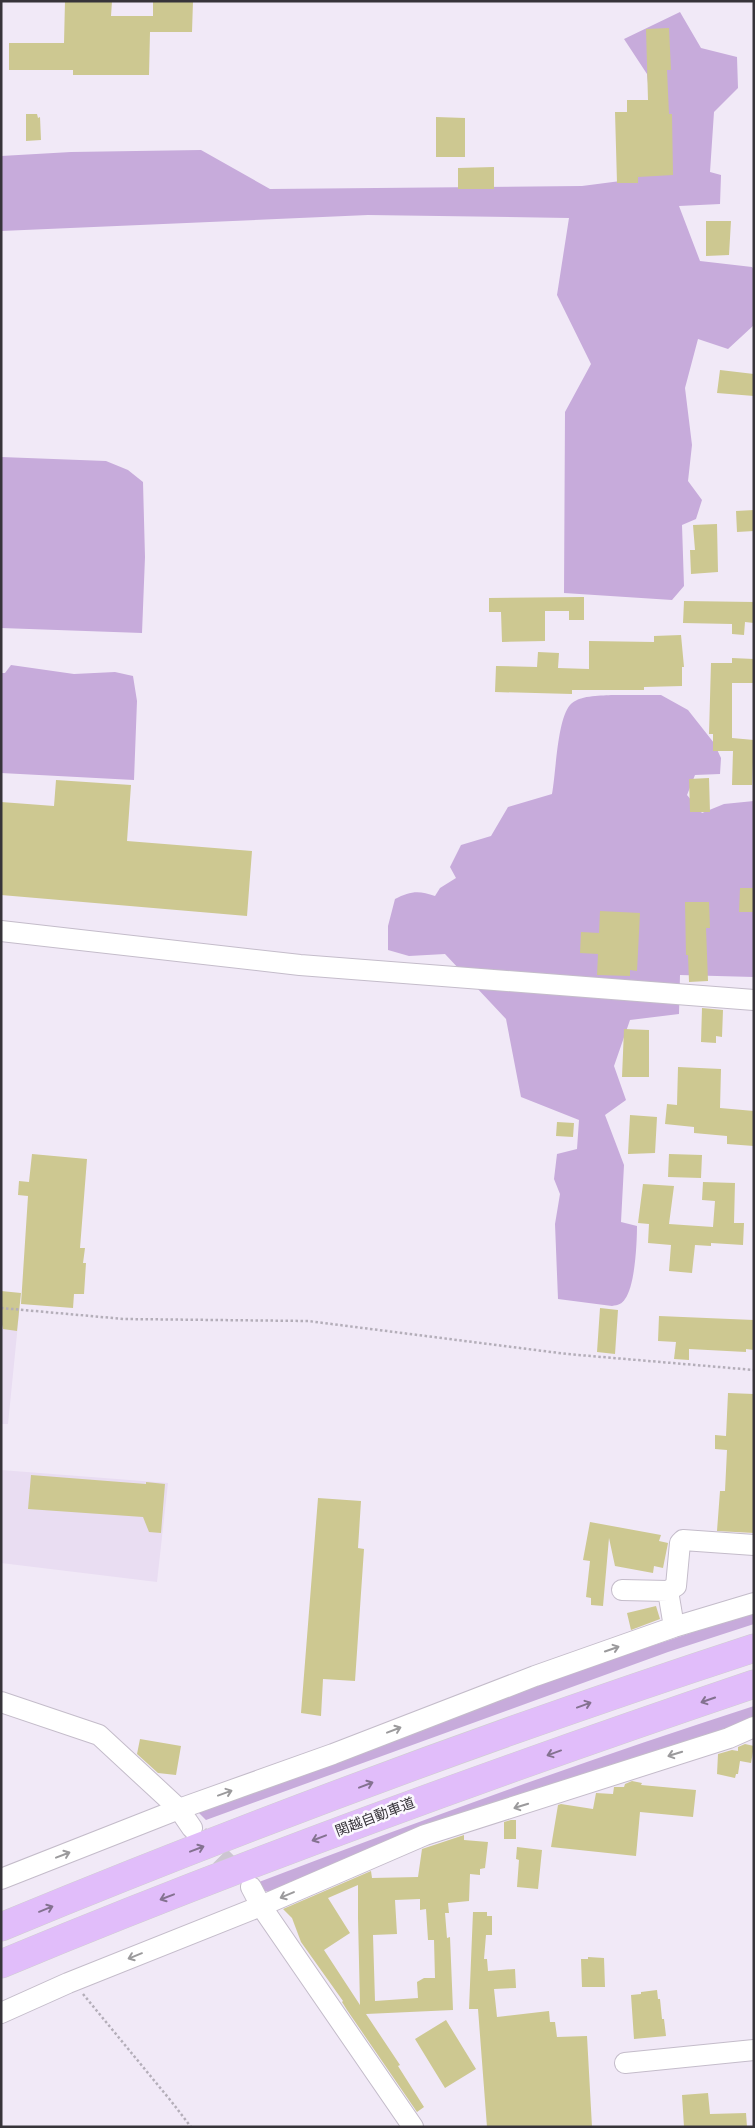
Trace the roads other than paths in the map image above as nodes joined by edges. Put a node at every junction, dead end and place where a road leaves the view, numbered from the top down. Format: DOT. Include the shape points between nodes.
graph roads {
  1 [pos="1,931"];
  2 [pos="754,1000"];
  3 [pos="754,1545"];
  4 [pos="622,1590"];
  5 [pos="668,1591"];
  6 [pos="754,1603"];
  7 [pos="674,1627"];
  8 [pos="754,1648"];
  9 [pos="754,1684"];
  10 [pos="1,1702"];
  11 [pos="754,1727"];
  12 [pos="179,1809"];
  13 [pos="192,1828"];
  14 [pos="1,1879"];
  15 [pos="251,1886"];
  16 [pos="262,1906"];
  17 [pos="1,1927"];
  18 [pos="1,1964"];
  19 [pos="1,2012"];
  20 [pos="754,2050"];
  21 [pos="625,2063"];
  22 [pos="413,2127"];
  1 -- 2 [label="street" via="309,966"];
  3 -- 5 [label="street" via="683,1540 680,1543 676,1586"];
  4 -- 5 [label="street"];
  5 -- 7 [label="street"];
  6 -- 7 [label="street"];
  12 -- 7 [label="street, one-way"];
  17 -- 8 [label="highway, one-way" via="388,1776 619,1692"];
  9 -- 18 [label="highway, 関越自動車道, one-way" via="399,1808"];
  10 -- 12 [label="street" via="99,1735"];
  11 -- 16 [label="street, one-way" via="425,1835"];
  12 -- 13 [label="street"];
  14 -- 12 [label="street, one-way"];
  15 -- 16 [label="street"];
  16 -- 19 [label="street, one-way"];
  16 -- 22 [label="street"];
  20 -- 21 [label="street"];
}
